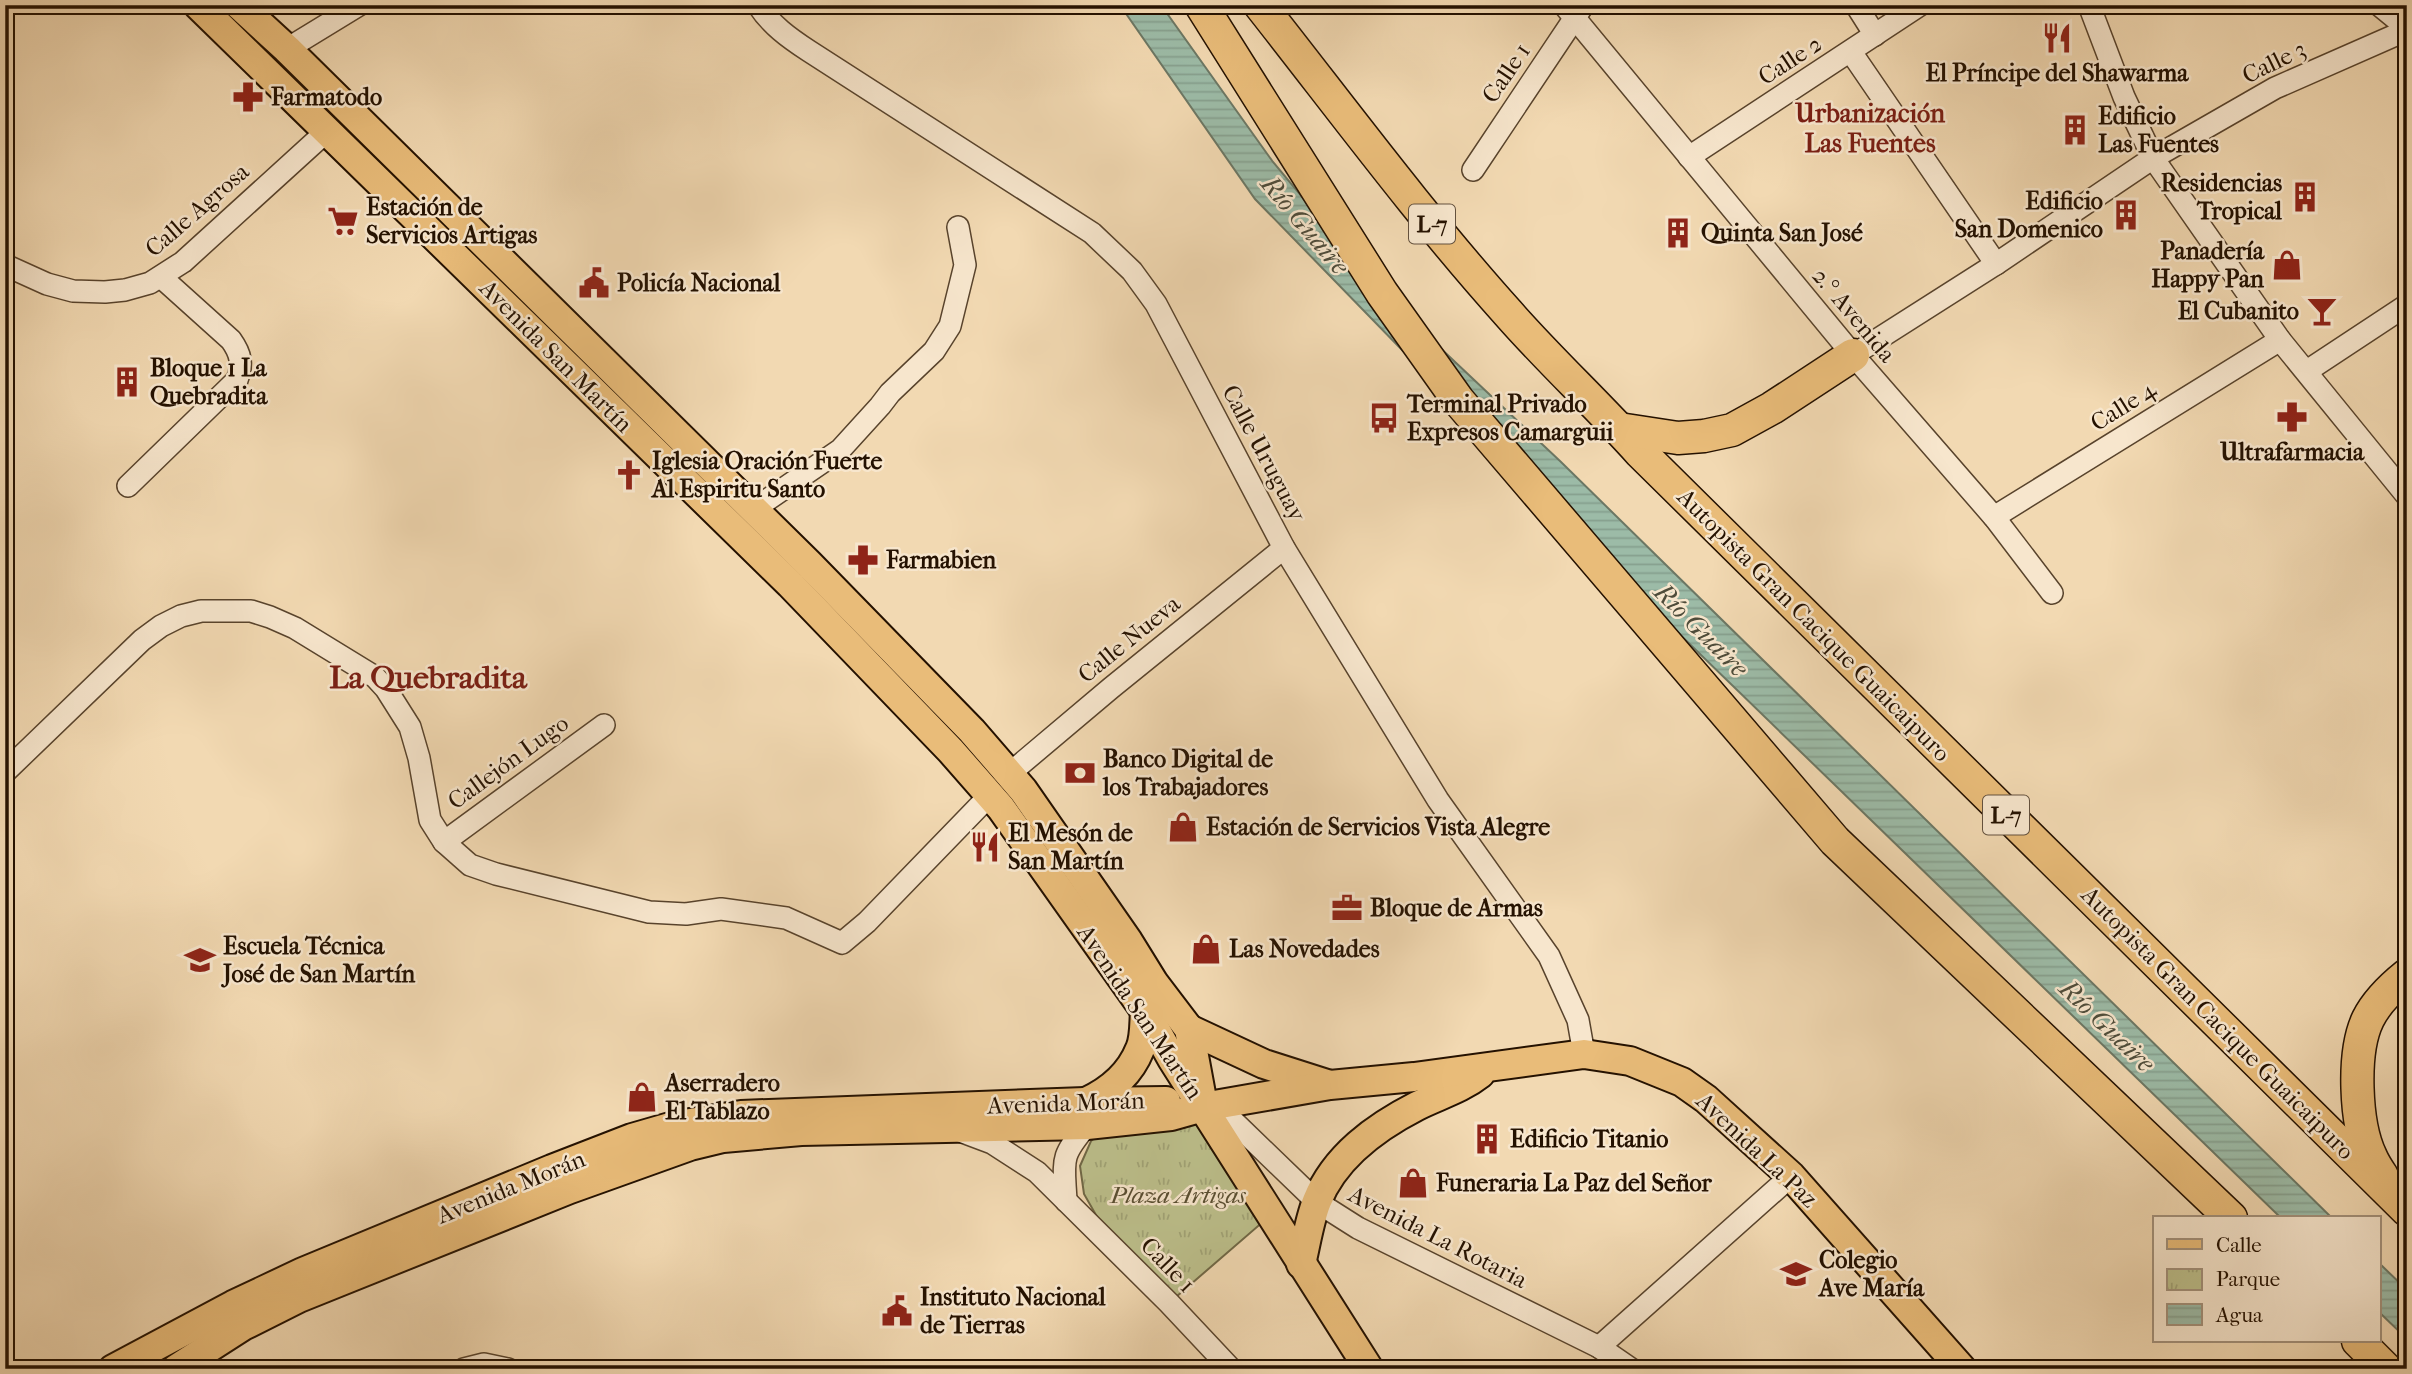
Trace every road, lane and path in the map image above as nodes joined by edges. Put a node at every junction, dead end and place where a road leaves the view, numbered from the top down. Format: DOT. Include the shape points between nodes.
graph roads {
  1 [pos="198,5"];
  2 [pos="239,5"];
  3 [pos="359,5"];
  4 [pos="758,5"];
  5 [pos="1201,5"];
  6 [pos="1261,5"];
  7 [pos="1856,5"];
  8 [pos="1920,5"];
  9 [pos="2090,5"];
  10 [pos="2379,5"];
  11 [pos="1574,9"];
  12 [pos="2407,29"];
  13 [pos="1875,35"];
  14 [pos="287,49"];
  15 [pos="1851,52"];
  16 [pos="327,131"];
  17 [pos="1689,157"];
  18 [pos="2153,158"];
  19 [pos="1473,170"];
  20 [pos="958,227"];
  21 [pos="1996,264"];
  22 [pos="5,265"];
  23 [pos="161,277"];
  24 [pos="2407,305"];
  25 [pos="2280,340"];
  26 [pos="1853,355"];
  27 [pos="2306,371"];
  28 [pos="1619,429"];
  29 [pos="128,486"];
  30 [pos="2407,496"];
  31 [pos="754,509"];
  32 [pos="1994,517"];
  33 [pos="1284,548"];
  34 [pos="2052,593"];
  35 [pos="604,725"];
  36 [pos="5,772"];
  37 [pos="1009,774"];
  38 [pos="990,795"];
  39 [pos="444,842"];
  40 [pos="2407,975"];
  41 [pos="1145,1011"];
  42 [pos="1189,1029"];
  43 [pos="1584,1054"];
  44 [pos="1488,1067"];
  45 [pos="1330,1085"];
  46 [pos="1203,1107"];
  47 [pos="1086,1114"];
  48 [pos="952,1128"];
  49 [pos="1791,1176"];
  50 [pos="1066,1201"];
  51 [pos="1317,1202"];
  52 [pos="2401,1204"];
  53 [pos="2229,1216"];
  54 [pos="1301,1264"];
  55 [pos="2359,1342"];
  56 [pos="1599,1347"];
  57 [pos="478,1367"];
  58 [pos="113,1369"];
  59 [pos="176,1369"];
  60 [pos="508,1369"];
  61 [pos="1231,1369"];
  62 [pos="1369,1369"];
  63 [pos="1631,1369"];
  64 [pos="1962,1369"];
  65 [pos="2386,1369"];
  1 -- 16 [label="main road, Avenida San Martín"];
  2 -- 14 [label="main road, Avenida San Martín"];
  3 -- 14 [label="street"];
  4 -- 33 [label="street, Calle Uruguay" via="780,31 1092,233 1132,271 1156,304"];
  5 -- 53 [label="highway" via="1381,293 1458,400 1835,841"];
  6 -- 28 [label="highway, Autopista Gran Cacique Guaicaipuro / L-7" via="1461,260"];
  7 -- 13 [label="street"];
  8 -- 13 [label="street, Calle 2"];
  9 -- 18 [label="street" via="2124,97"];
  10 -- 12 [label="street"];
  11 -- 17 [label="street, 2.° Avenida"];
  11 -- 19 [label="street, Calle 1"];
  12 -- 18 [label="street, Calle 3" via="2275,88"];
  13 -- 15 [label="street, Calle 2"];
  14 -- 31 [label="main road, Avenida San Martín"];
  15 -- 17 [label="street, Calle 2"];
  15 -- 21 [label="street"];
  16 -- 23 [label="street, Calle Agrosa"];
  16 -- 38 [label="main road, Avenida San Martín" via="790,584"];
  17 -- 26 [label="street, 2.° Avenida"];
  18 -- 21 [label="street, Calle 3"];
  18 -- 25 [label="street"];
  20 -- 31 [label="street" via="965,265 950,326 934,351 840,450"];
  21 -- 26 [label="street, Calle 3"];
  22 -- 23 [label="street, Calle Agrosa" via="73,291 125,290"];
  23 -- 29 [label="street" via="231,340 242,366 237,380"];
  24 -- 27 [label="street"];
  25 -- 27 [label="street"];
  25 -- 32 [label="street, Calle 4"];
  26 -- 28 [label="highway" via="1732,430 1678,438"];
  26 -- 32 [label="street, 2.° Avenida"];
  27 -- 30 [label="street"];
  28 -- 52 [label="highway, Autopista Gran Cacique Guaicaipuro / L-7"];
  31 -- 37 [label="main road, Avenida San Martín"];
  32 -- 34 [label="street, 2.° Avenida"];
  33 -- 37 [label="street, Calle Nueva"];
  33 -- 43 [label="street, Calle Uruguay" via="1438,800 1549,956 1578,1020"];
  35 -- 39 [label="street, Callejón Lugo"];
  36 -- 39 [label="street" via="161,626 201,611 251,611 295,628 375,677 386,689 410,727 430,820"];
  37 -- 42 [label="main road, Avenida San Martín"];
  38 -- 39 [label="street" via="842,943 786,918 721,909 686,914 649,912 496,874 470,865"];
  38 -- 41 [label="main road, Avenida San Martín"];
  40 -- 52 [label="highway" via="2387,991 2368,1018 2358,1073 2359,1105 2370,1156"];
  41 -- 46 [label="main road, Avenida San Martín"];
  41 -- 47 [label="main road" via="1141,1047 1131,1066"];
  42 -- 45 [label="main road" via="1264,1064"];
  42 -- 46 [label="main road, Avenida San Martín"];
  43 -- 44 [label="main road, Avenida La Paz"];
  43 -- 49 [label="main road, Avenida La Paz" via="1630,1062 1682,1082"];
  44 -- 45 [label="main road, Avenida La Paz"];
  44 -- 51 [label="main road, Avenida La Paz" via="1465,1086 1428,1100 1372,1132 1342,1160"];
  45 -- 46 [label="main road, Avenida La Paz"];
  46 -- 47 [label="main road, Avenida Morán" via="1157,1100"];
  46 -- 51 [label="street, Avenida La Rotaria" via="1231,1119"];
  46 -- 54 [label="main road"];
  47 -- 48 [label="main road, Avenida Morán"];
  47 -- 50 [label="street" via="1065,1155"];
  47 -- 58 [label="main road, Avenida Morán" via="741,1115 677,1125 552,1169 303,1272"];
  48 -- 50 [label="street, Calle 1" via="1014,1155"];
  48 -- 59 [label="main road, Avenida Morán" via="801,1131 723,1138 690,1146 309,1293 243,1326"];
  49 -- 56 [label="street"];
  49 -- 64 [label="main road, Avenida La Paz"];
  50 -- 61 [label="street, Calle 1"];
  51 -- 54 [label="main road, Avenida La Paz"];
  51 -- 56 [label="street, Avenida La Rotaria" via="1358,1228"];
  54 -- 62 [label="main road"];
  55 -- 65 [label="highway"];
  56 -- 63 [label="street, Avenida La Rotaria"];
  57 -- 60 [label="street"];
}
